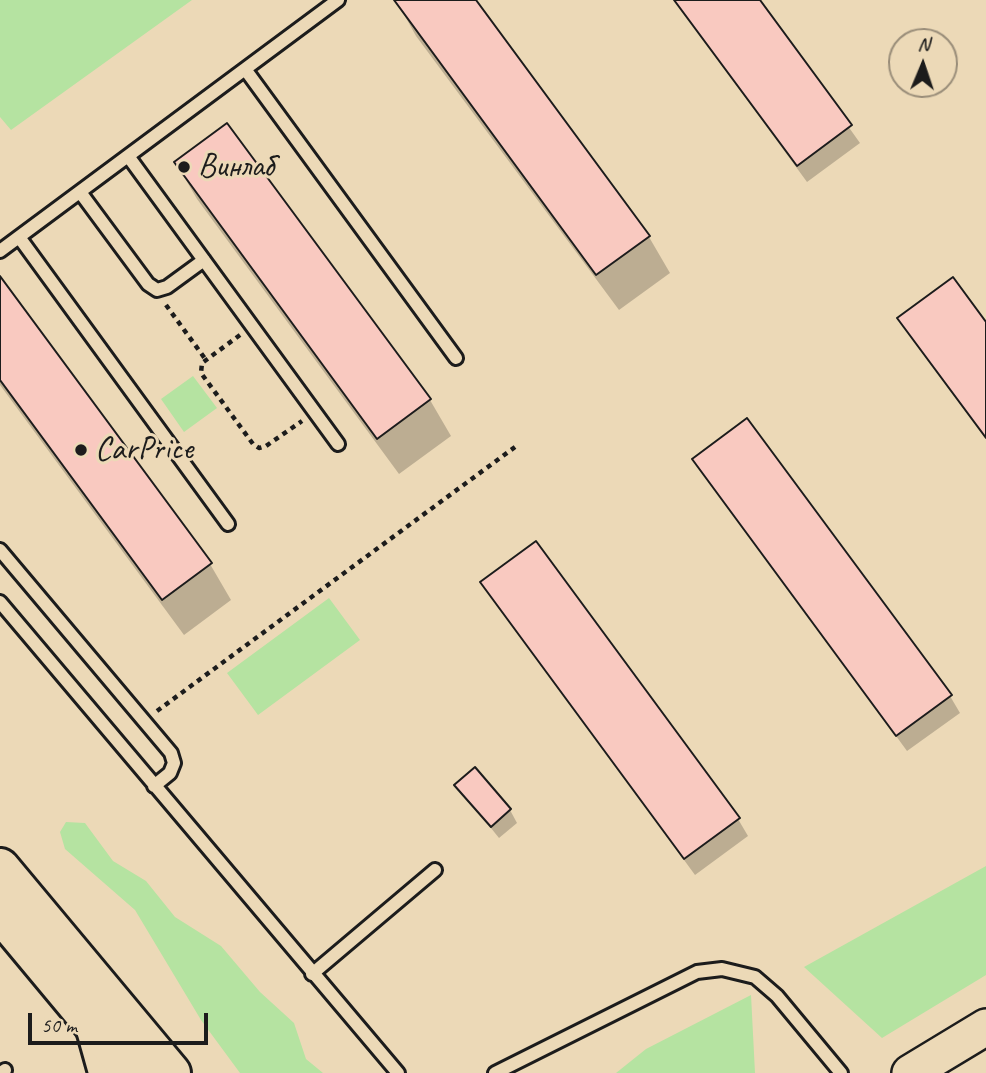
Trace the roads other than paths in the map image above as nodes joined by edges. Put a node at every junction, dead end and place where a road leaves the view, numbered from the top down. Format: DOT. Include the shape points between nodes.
graph roads {
  1 [pos="338,0"];
  2 [pos="245,69"];
  3 [pos="128,156"];
  4 [pos="80,192"];
  5 [pos="19,237"];
  6 [pos="0,251"];
  7 [pos="204,260"];
  8 [pos="456,358"];
  9 [pos="338,444"];
  10 [pos="228,524"];
  11 [pos="0,550"];
  12 [pos="0,602"];
  13 [pos="154,786"];
  14 [pos="0,868"];
  15 [pos="435,870"];
  16 [pos="0,912"];
  17 [pos="312,974"];
  18 [pos="83,1012"];
  19 [pos="986,1027"];
  20 [pos="101,1073"];
  21 [pos="134,1073"];
  22 [pos="171,1073"];
  23 [pos="398,1073"];
  24 [pos="495,1073"];
  25 [pos="841,1073"];
  26 [pos="910,1073"];
  1 -- 2 [label="lane"];
  2 -- 3 [label="lane"];
  2 -- 8 [label="lane"];
  3 -- 4 [label="lane"];
  3 -- 7 [label="lane"];
  4 -- 5 [label="lane"];
  4 -- 7 [label="lane" via="148,284 157,289 167,287"];
  5 -- 6 [label="lane"];
  5 -- 10 [label="lane"];
  7 -- 9 [label="lane"];
  11 -- 13 [label="lane" via="171,753 174,764 170,773"];
  12 -- 13 [label="lane"];
  13 -- 17 [label="lane"];
  14 -- 22 [label="highway"];
  15 -- 17 [label="lane"];
  16 -- 18 [label="highway"];
  17 -- 23 [label="lane"];
  18 -- 20 [label="street"];
  18 -- 21 [label="highway"];
  19 -- 26 [label="street"];
  24 -- 25 [label="lane" via="697,972 722,969 755,977 777,996"];
}
